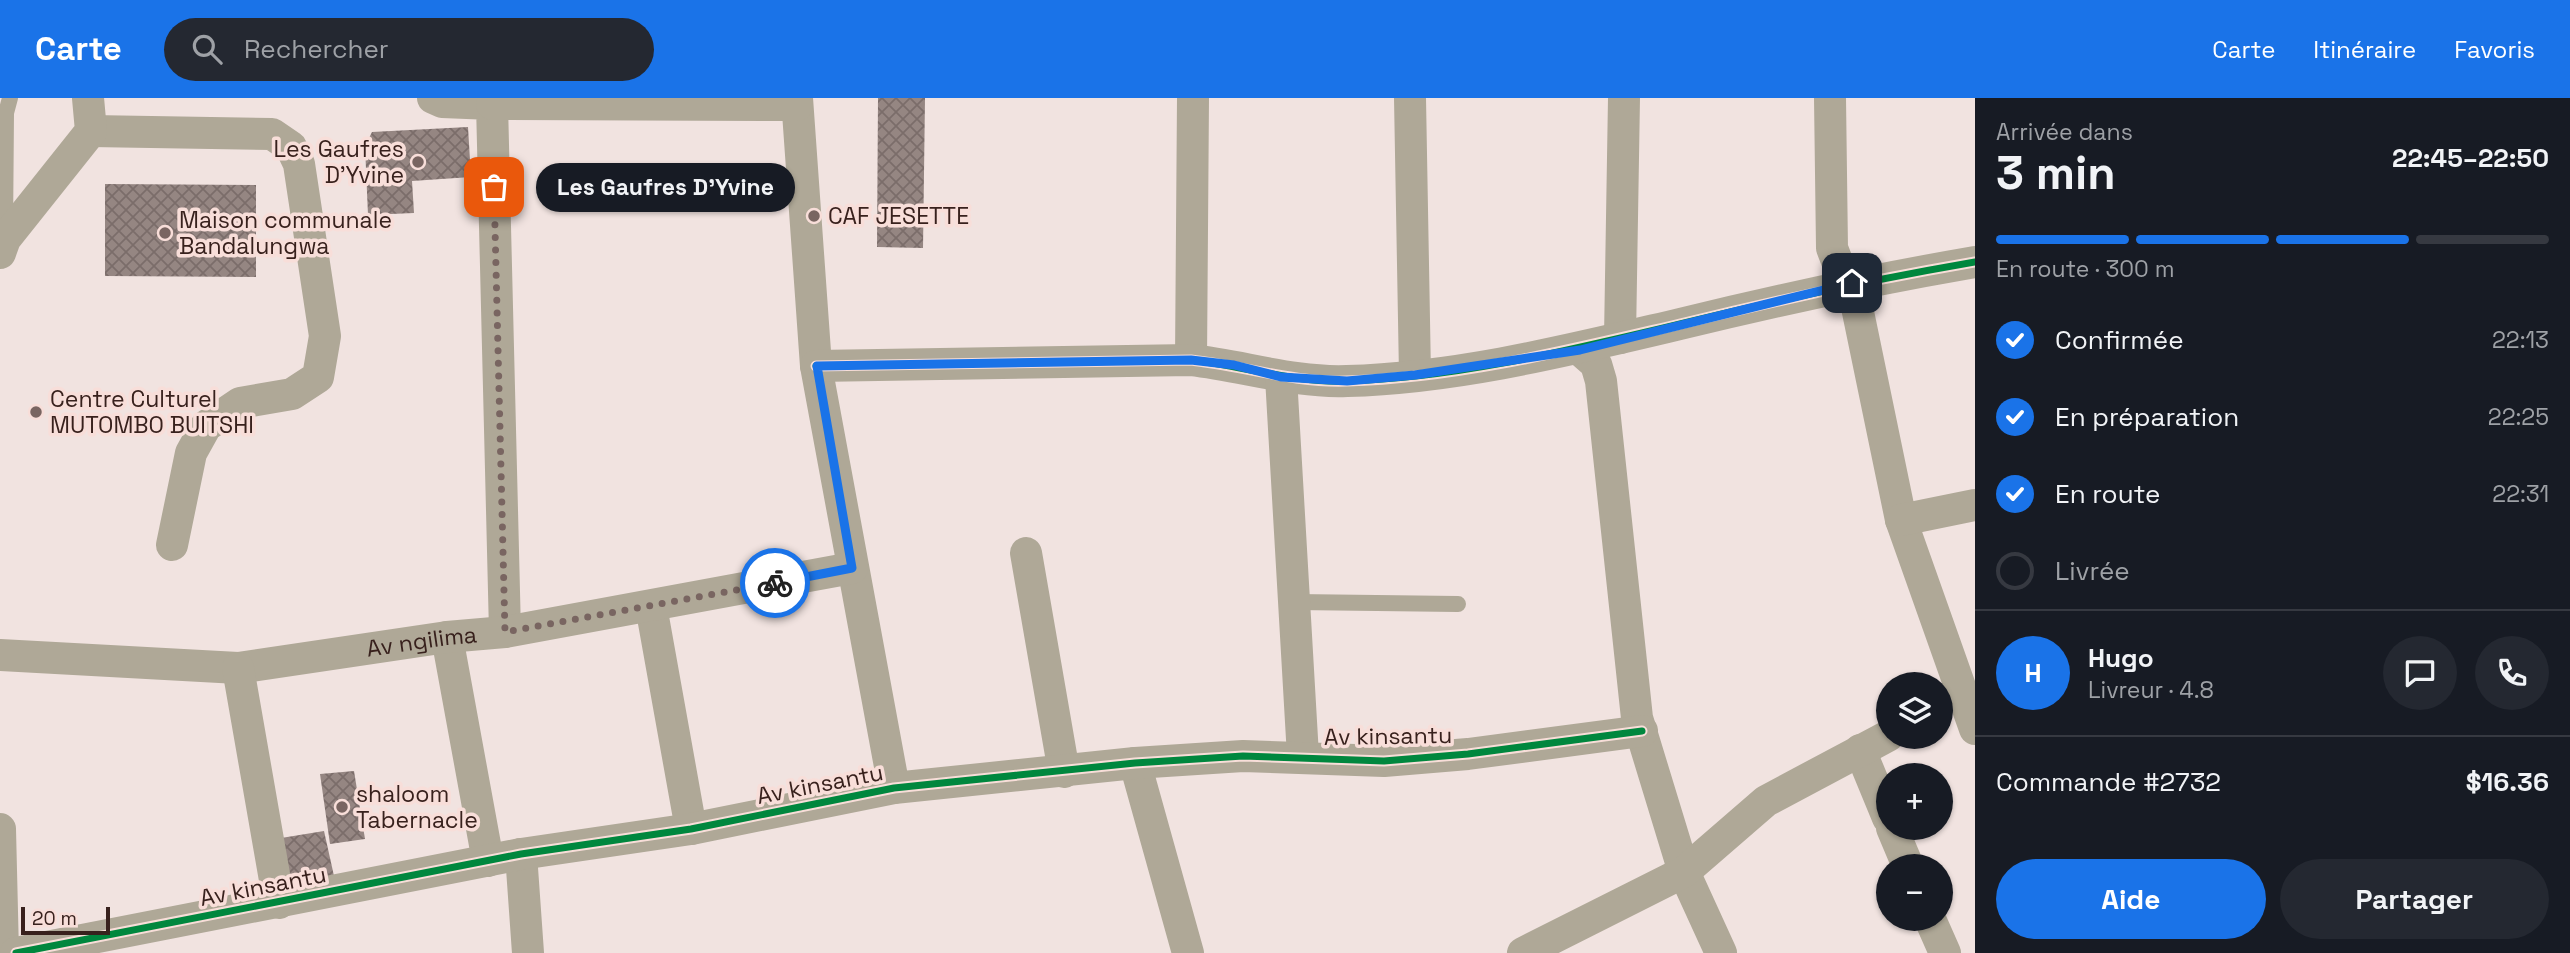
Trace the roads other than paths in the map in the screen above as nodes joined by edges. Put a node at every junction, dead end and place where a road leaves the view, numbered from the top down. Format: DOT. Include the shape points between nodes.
graph roads {
  1 [pos="10,98"];
  2 [pos="88,98"];
  3 [pos="433,98"];
  4 [pos="1193,98"];
  5 [pos="1410,98"];
  6 [pos="1624,98"];
  7 [pos="1830,98"];
  8 [pos="797,101"];
  9 [pos="492,104"];
  10 [pos="91,131"];
  11 [pos="3,246"];
  12 [pos="1975,262"];
  13 [pos="1852,283"];
  14 [pos="1620,338"];
  15 [pos="1580,350"];
  16 [pos="1191,360"];
  17 [pos="817,366"];
  18 [pos="1415,375"];
  19 [pos="1281,377"];
  20 [pos="1975,505"];
  21 [pos="1900,520"];
  22 [pos="172,545"];
  23 [pos="1026,553"];
  24 [pos="852,568"];
  25 [pos="1294,602"];
  26 [pos="1458,604"];
  27 [pos="651,607"];
  28 [pos="505,632"];
  29 [pos="447,637"];
  30 [pos="0,655"];
  31 [pos="238,668"];
  32 [pos="1964,711"];
  33 [pos="1642,732"];
  34 [pos="1876,742"];
  35 [pos="1860,750"];
  36 [pos="1303,756"];
  37 [pos="1135,763"];
  38 [pos="1064,772"];
  39 [pos="894,788"];
  40 [pos="1876,789"];
  41 [pos="0,829"];
  42 [pos="691,829"];
  43 [pos="521,854"];
  44 [pos="488,861"];
  45 [pos="1684,872"];
  46 [pos="279,902"];
  47 [pos="1935,931"];
  48 [pos="3,953"];
  49 [pos="16,953"];
  50 [pos="528,953"];
  51 [pos="1188,953"];
  52 [pos="1523,953"];
  53 [pos="1721,953"];
  54 [pos="1945,953"];
  1 -- 11 [label="lane"];
  2 -- 10 [label="street"];
  3 -- 9 [label="street"];
  4 -- 16 [label="street"];
  5 -- 18 [label="street"];
  6 -- 14 [label="street"];
  7 -- 13 [label="street" via="1832,248"];
  8 -- 9 [label="street"];
  8 -- 17 [label="street"];
  9 -- 28 [label="street"];
  10 -- 11 [label="street"];
  10 -- 22 [label="street" via="272,134 291,147 299,164 325,337 318,377 292,394 240,403 206,426 191,453"];
  12 -- 13 [label="street"];
  13 -- 14 [label="street"];
  13 -- 21 [label="street"];
  14 -- 15 [label="street"];
  15 -- 18 [label="street"];
  15 -- 33 [label="street" via="1596,364 1601,381"];
  16 -- 17 [label="street"];
  16 -- 19 [label="street"];
  17 -- 24 [label="street"];
  18 -- 19 [label="street" via="1347,381"];
  19 -- 25 [label="street"];
  20 -- 21 [label="street"];
  21 -- 32 [label="street"];
  23 -- 38 [label="street"];
  24 -- 27 [label="street, Av ngilima"];
  24 -- 39 [label="street"];
  25 -- 26 [label="lane"];
  25 -- 36 [label="street"];
  27 -- 28 [label="street, Av ngilima"];
  27 -- 42 [label="street"];
  28 -- 29 [label="street, Av ngilima"];
  29 -- 31 [label="street, Av ngilima"];
  29 -- 44 [label="street"];
  30 -- 31 [label="street, Av ngilima"];
  31 -- 46 [label="street"];
  33 -- 36 [label="street, Av kinsantu" via="1384,761"];
  33 -- 45 [label="street"];
  34 -- 35 [label="street"];
  35 -- 40 [label="street"];
  35 -- 45 [label="street" via="1766,801"];
  36 -- 37 [label="street, Av kinsantu"];
  37 -- 38 [label="street, Av kinsantu"];
  37 -- 51 [label="street"];
  38 -- 39 [label="street, Av kinsantu"];
  39 -- 42 [label="street, Av kinsantu"];
  41 -- 48 [label="street"];
  42 -- 43 [label="street, Av kinsantu"];
  43 -- 44 [label="street, Av kinsantu"];
  43 -- 50 [label="street"];
  44 -- 46 [label="street, Av kinsantu"];
  45 -- 52 [label="street"];
  45 -- 53 [label="street"];
  46 -- 49 [label="street, Av kinsantu"];
  47 -- 54 [label="street"];
}
